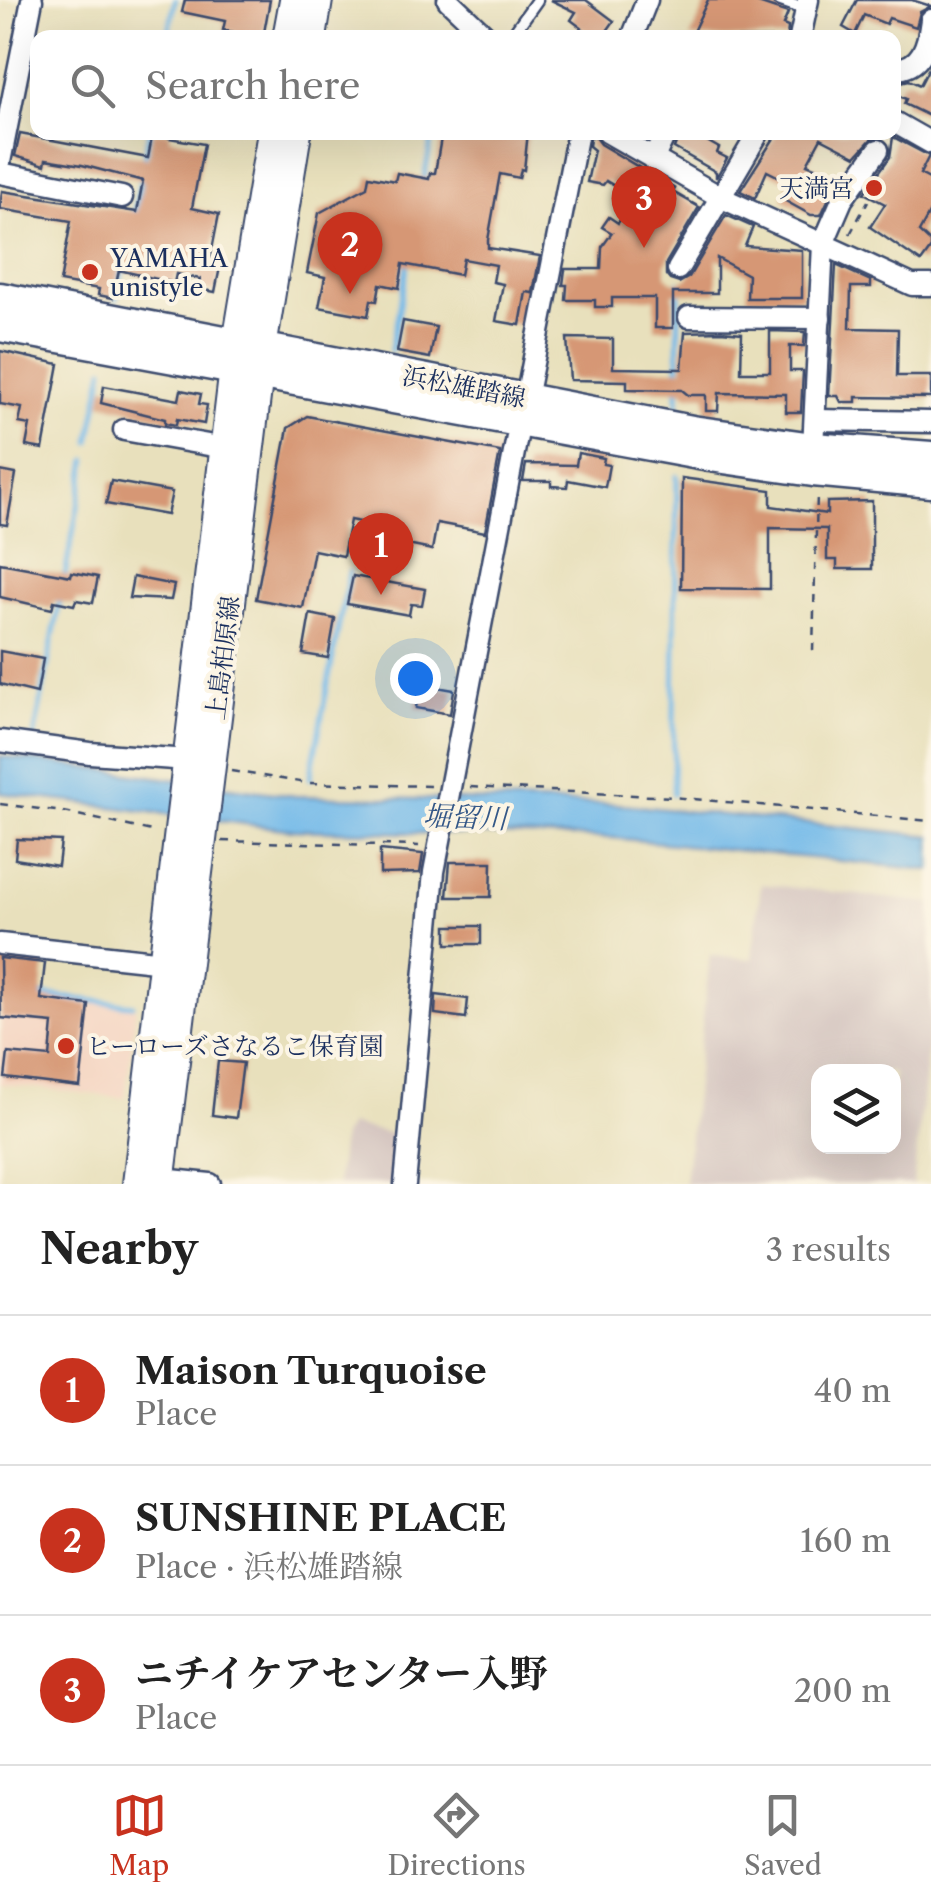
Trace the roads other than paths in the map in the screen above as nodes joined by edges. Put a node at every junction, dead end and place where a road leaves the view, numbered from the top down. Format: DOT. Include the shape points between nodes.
graph roads {
  1 [pos="32,0"];
  2 [pos="294,0"];
  3 [pos="318,0"];
  4 [pos="448,0"];
  5 [pos="537,0"];
  6 [pos="647,0"];
  7 [pos="778,0"];
  8 [pos="806,5"];
  9 [pos="288,30"];
  10 [pos="313,30"];
  11 [pos="480,30"];
  12 [pos="516,30"];
  13 [pos="635,30"];
  14 [pos="930,30"];
  15 [pos="901,68"];
  16 [pos="901,126"];
  17 [pos="271,140"];
  18 [pos="295,140"];
  19 [pos="576,140"];
  20 [pos="619,140"];
  21 [pos="662,140"];
  22 [pos="755,140"];
  23 [pos="931,143"];
  24 [pos="878,150"];
  25 [pos="653,160"];
  26 [pos="0,162"];
  27 [pos="0,173"];
  28 [pos="122,197"];
  29 [pos="722,198"];
  30 [pos="832,248"];
  31 [pos="678,269"];
  32 [pos="931,286"];
  33 [pos="0,298"];
  34 [pos="690,317"];
  35 [pos="820,318"];
  36 [pos="0,326"];
  37 [pos="248,359"];
  38 [pos="523,410"];
  39 [pos="931,422"];
  40 [pos="124,430"];
  41 [pos="816,447"];
  42 [pos="225,448"];
  43 [pos="931,457"];
  44 [pos="931,482"];
  45 [pos="0,741"];
  46 [pos="198,768"];
  47 [pos="190,833"];
  48 [pos="0,944"];
  49 [pos="164,962"];
  50 [pos="153,1182"];
  51 [pos="210,1184"];
  52 [pos="404,1184"];
  1 -- 26 [label="street"];
  2 -- 9 [label="street"];
  3 -- 10 [label="street"];
  4 -- 11 [label="street"];
  5 -- 12 [label="lane"];
  6 -- 13 [label="street"];
  7 -- 8 [label="lane"];
  14 -- 15 [label="street" via="917,61"];
  16 -- 23 [label="street"];
  17 -- 37 [label="street, 上島柏原線"];
  18 -- 37 [label="street, 上島柏原線"];
  19 -- 38 [label="street"];
  20 -- 25 [label="street"];
  21 -- 25 [label="street"];
  22 -- 29 [label="street"];
  24 -- 30 [label="street" via="842,200"];
  25 -- 29 [label="street"];
  27 -- 28 [label="street"];
  29 -- 30 [label="street"];
  29 -- 31 [label="street"];
  30 -- 32 [label="street" via="912,285"];
  30 -- 35 [label="street"];
  33 -- 37 [label="main road, 浜松雄踏線"];
  34 -- 35 [label="street"];
  35 -- 41 [label="street"];
  36 -- 37 [label="main road, 浜松雄踏線"];
  37 -- 38 [label="main road, 浜松雄踏線"];
  37 -- 42 [label="street, 上島柏原線"];
  37 -- 46 [label="street, 上島柏原線"];
  38 -- 41 [label="main road, 浜松雄踏線"];
  38 -- 52 [label="street" via="439,845"];
  39 -- 41 [label="street"];
  40 -- 42 [label="street"];
  41 -- 43 [label="main road, 浜松雄踏線"];
  41 -- 44 [label="main road, 浜松雄踏線"];
  42 -- 46 [label="street, 上島柏原線"];
  45 -- 46 [label="street"];
  46 -- 47 [label="street, 上島柏原線"];
  47 -- 49 [label="street, 上島柏原線"];
  47 -- 50 [label="street, 上島柏原線"];
  48 -- 49 [label="street"];
  49 -- 50 [label="street, 上島柏原線"];
  50 -- 51 [label="street"];
}
